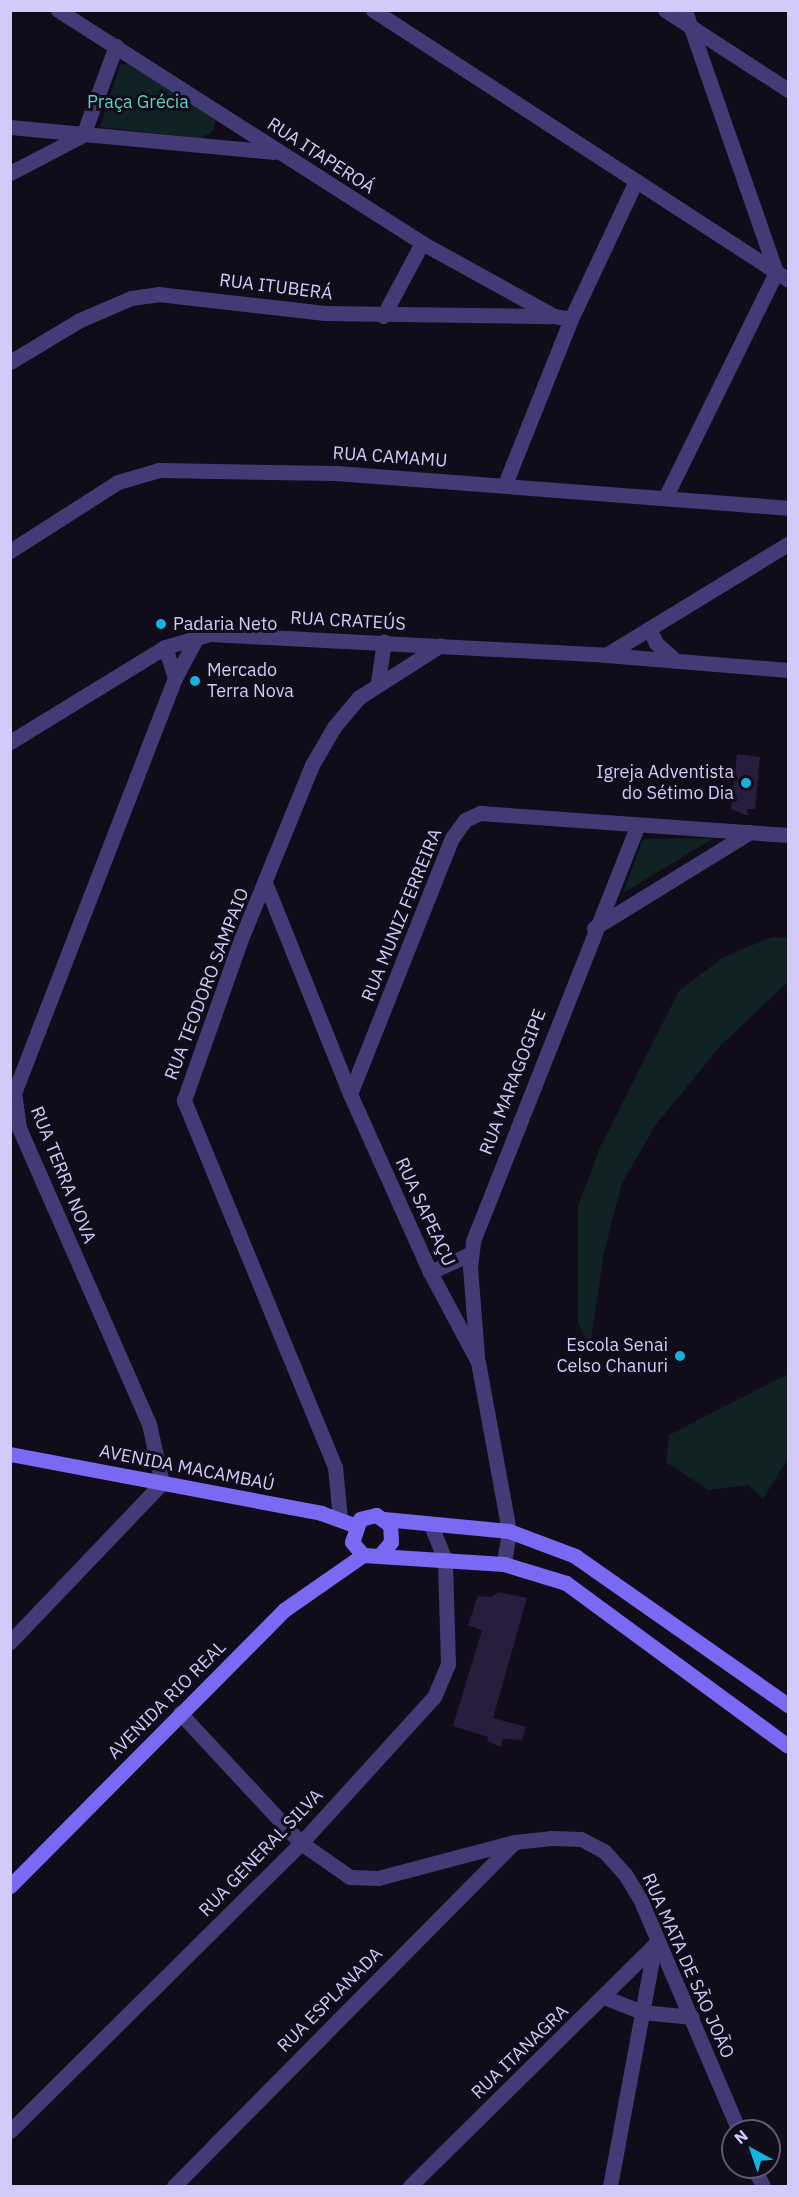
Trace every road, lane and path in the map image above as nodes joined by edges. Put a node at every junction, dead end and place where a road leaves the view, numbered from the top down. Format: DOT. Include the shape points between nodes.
graph roads {
  1 [pos="58,10"];
  2 [pos="373,10"];
  3 [pos="665,10"];
  4 [pos="686,10"];
  5 [pos="692,28"];
  6 [pos="116,46"];
  7 [pos="789,90"];
  8 [pos="10,127"];
  9 [pos="82,135"];
  10 [pos="274,152"];
  11 [pos="10,173"];
  12 [pos="636,181"];
  13 [pos="422,243"];
  14 [pos="782,276"];
  15 [pos="383,316"];
  16 [pos="554,316"];
  17 [pos="571,319"];
  18 [pos="10,362"];
  19 [pos="506,484"];
  20 [pos="665,498"];
  21 [pos="789,508"];
  22 [pos="789,544"];
  23 [pos="10,551"];
  24 [pos="649,629"];
  25 [pos="197,637"];
  26 [pos="384,641"];
  27 [pos="441,645"];
  28 [pos="165,647"];
  29 [pos="606,655"];
  30 [pos="676,661"];
  31 [pos="789,670"];
  32 [pos="175,678"];
  33 [pos="378,682"];
  34 [pos="10,742"];
  35 [pos="638,825"];
  36 [pos="750,832"];
  37 [pos="789,835"];
  38 [pos="266,885"];
  39 [pos="594,928"];
  40 [pos="350,1094"];
  41 [pos="470,1254"];
  42 [pos="430,1272"];
  43 [pos="478,1362"];
  44 [pos="10,1454"];
  45 [pos="162,1483"];
  46 [pos="384,1519"];
  47 [pos="347,1521"];
  48 [pos="432,1527"];
  49 [pos="509,1531"];
  50 [pos="363,1555"];
  51 [pos="380,1555"];
  52 [pos="445,1560"];
  53 [pos="504,1564"];
  54 [pos="10,1642"];
  55 [pos="789,1705"];
  56 [pos="180,1713"];
  57 [pos="789,1746"];
  58 [pos="514,1842"];
  59 [pos="301,1843"];
  60 [pos="10,1886"];
  61 [pos="656,1944"];
  62 [pos="604,1997"];
  63 [pos="642,2012"];
  64 [pos="692,2017"];
  65 [pos="734,2119"];
  66 [pos="10,2131"];
  67 [pos="174,2187"];
  68 [pos="410,2187"];
  69 [pos="610,2187"];
  1 -- 6 [label="street, RUA ITAPEROÁ"];
  2 -- 12 [label="street"];
  3 -- 5 [label="street"];
  4 -- 5 [label="street"];
  5 -- 7 [label="street"];
  5 -- 14 [label="street"];
  6 -- 9 [label="street"];
  6 -- 10 [label="street, RUA ITAPEROÁ"];
  8 -- 9 [label="street"];
  9 -- 10 [label="street"];
  9 -- 11 [label="street"];
  10 -- 13 [label="street, RUA ITAPEROÁ"];
  12 -- 14 [label="street"];
  12 -- 17 [label="street"];
  13 -- 15 [label="street"];
  13 -- 16 [label="street, RUA ITAPEROÁ"];
  14 -- 20 [label="street"];
  15 -- 16 [label="street, RUA ITUBERÁ"];
  15 -- 18 [label="street, RUA ITUBERÁ" via="158,294 131,298 80,320"];
  16 -- 17 [label="street, RUA ITAPEROÁ"];
  17 -- 19 [label="street"];
  19 -- 20 [label="street, RUA CAMAMU"];
  19 -- 23 [label="street, RUA CAMAMU" via="336,473 159,470 118,482"];
  20 -- 21 [label="street, RUA CAMAMU"];
  22 -- 24 [label="street"];
  24 -- 29 [label="street"];
  24 -- 30 [label="street" via="656,643"];
  25 -- 26 [label="street, RUA CRATEÚS" via="210,634"];
  25 -- 28 [label="street, RUA CRATEÚS"];
  25 -- 32 [label="street, RUA TERRA NOVA"];
  26 -- 27 [label="street, RUA CRATEÚS"];
  26 -- 33 [label="street"];
  27 -- 29 [label="street, RUA CRATEÚS"];
  27 -- 33 [label="street, RUA TEODORO SAMPAIO"];
  28 -- 32 [label="street"];
  28 -- 34 [label="street, RUA CRATEÚS"];
  29 -- 30 [label="street, RUA CRATEÚS"];
  30 -- 31 [label="street, RUA CRATEÚS"];
  32 -- 45 [label="street, RUA TERRA NOVA" via="14,1093 19,1128 149,1424"];
  33 -- 38 [label="street, RUA TEODORO SAMPAIO" via="334,727 312,765"];
  35 -- 36 [label="street, RUA MUNIZ FERREIRA"];
  35 -- 39 [label="street, RUA MARAGOGIPE"];
  35 -- 40 [label="street, RUA MUNIZ FERREIRA" via="480,813 465,820 452,838"];
  36 -- 37 [label="street, RUA MUNIZ FERREIRA"];
  36 -- 39 [label="street"];
  38 -- 40 [label="street, RUA SAPEAÇU"];
  38 -- 47 [label="street, RUA TEODORO SAMPAIO" via="241,939 184,1100 335,1467"];
  39 -- 41 [label="street, RUA MARAGOGIPE"];
  40 -- 42 [label="street, RUA SAPEAÇU"];
  41 -- 42 [label="street"];
  41 -- 43 [label="street, RUA MARAGOGIPE"];
  42 -- 43 [label="street, RUA SAPEAÇU"];
  43 -- 49 [label="street, RUA SAPEAÇU"];
  44 -- 45 [label="street, AVENIDA MACAMBAÚ"];
  45 -- 47 [label="street, AVENIDA MACAMBAÚ"];
  45 -- 54 [label="street"];
  46 -- 47 [label="street" via="368,1515"];
  46 -- 48 [label="street"];
  46 -- 51 [label="street" via="392,1542"];
  47 -- 50 [label="street" via="352,1542"];
  48 -- 49 [label="street"];
  48 -- 52 [label="street, RUA GENERAL SILVA"];
  49 -- 53 [label="street, RUA SAPEAÇU"];
  49 -- 55 [label="street" via="533,1537 598,1568"];
  50 -- 51 [label="street"];
  50 -- 56 [label="street, AVENIDA RIO REAL" via="284,1610"];
  51 -- 52 [label="street"];
  52 -- 53 [label="street"];
  52 -- 59 [label="street, RUA GENERAL SILVA" via="445,1681"];
  53 -- 57 [label="street" via="566,1583 593,1599"];
  56 -- 59 [label="street, RUA MATA DE SÃO JOÃO"];
  56 -- 60 [label="street, AVENIDA RIO REAL"];
  58 -- 59 [label="street, RUA MATA DE SÃO JOÃO" via="378,1878 350,1877"];
  58 -- 61 [label="street, RUA MATA DE SÃO JOÃO" via="581,1839 604,1851 625,1874 641,1901"];
  58 -- 67 [label="street, RUA ESPLANADA"];
  59 -- 66 [label="street, RUA GENERAL SILVA"];
  61 -- 62 [label="street, RUA ITANAGRA"];
  61 -- 63 [label="street"];
  61 -- 64 [label="street, RUA MATA DE SÃO JOÃO"];
  62 -- 63 [label="street"];
  62 -- 68 [label="street, RUA ITANAGRA"];
  63 -- 64 [label="street"];
  63 -- 69 [label="street"];
  64 -- 65 [label="street, RUA MATA DE SÃO JOÃO"];
}
